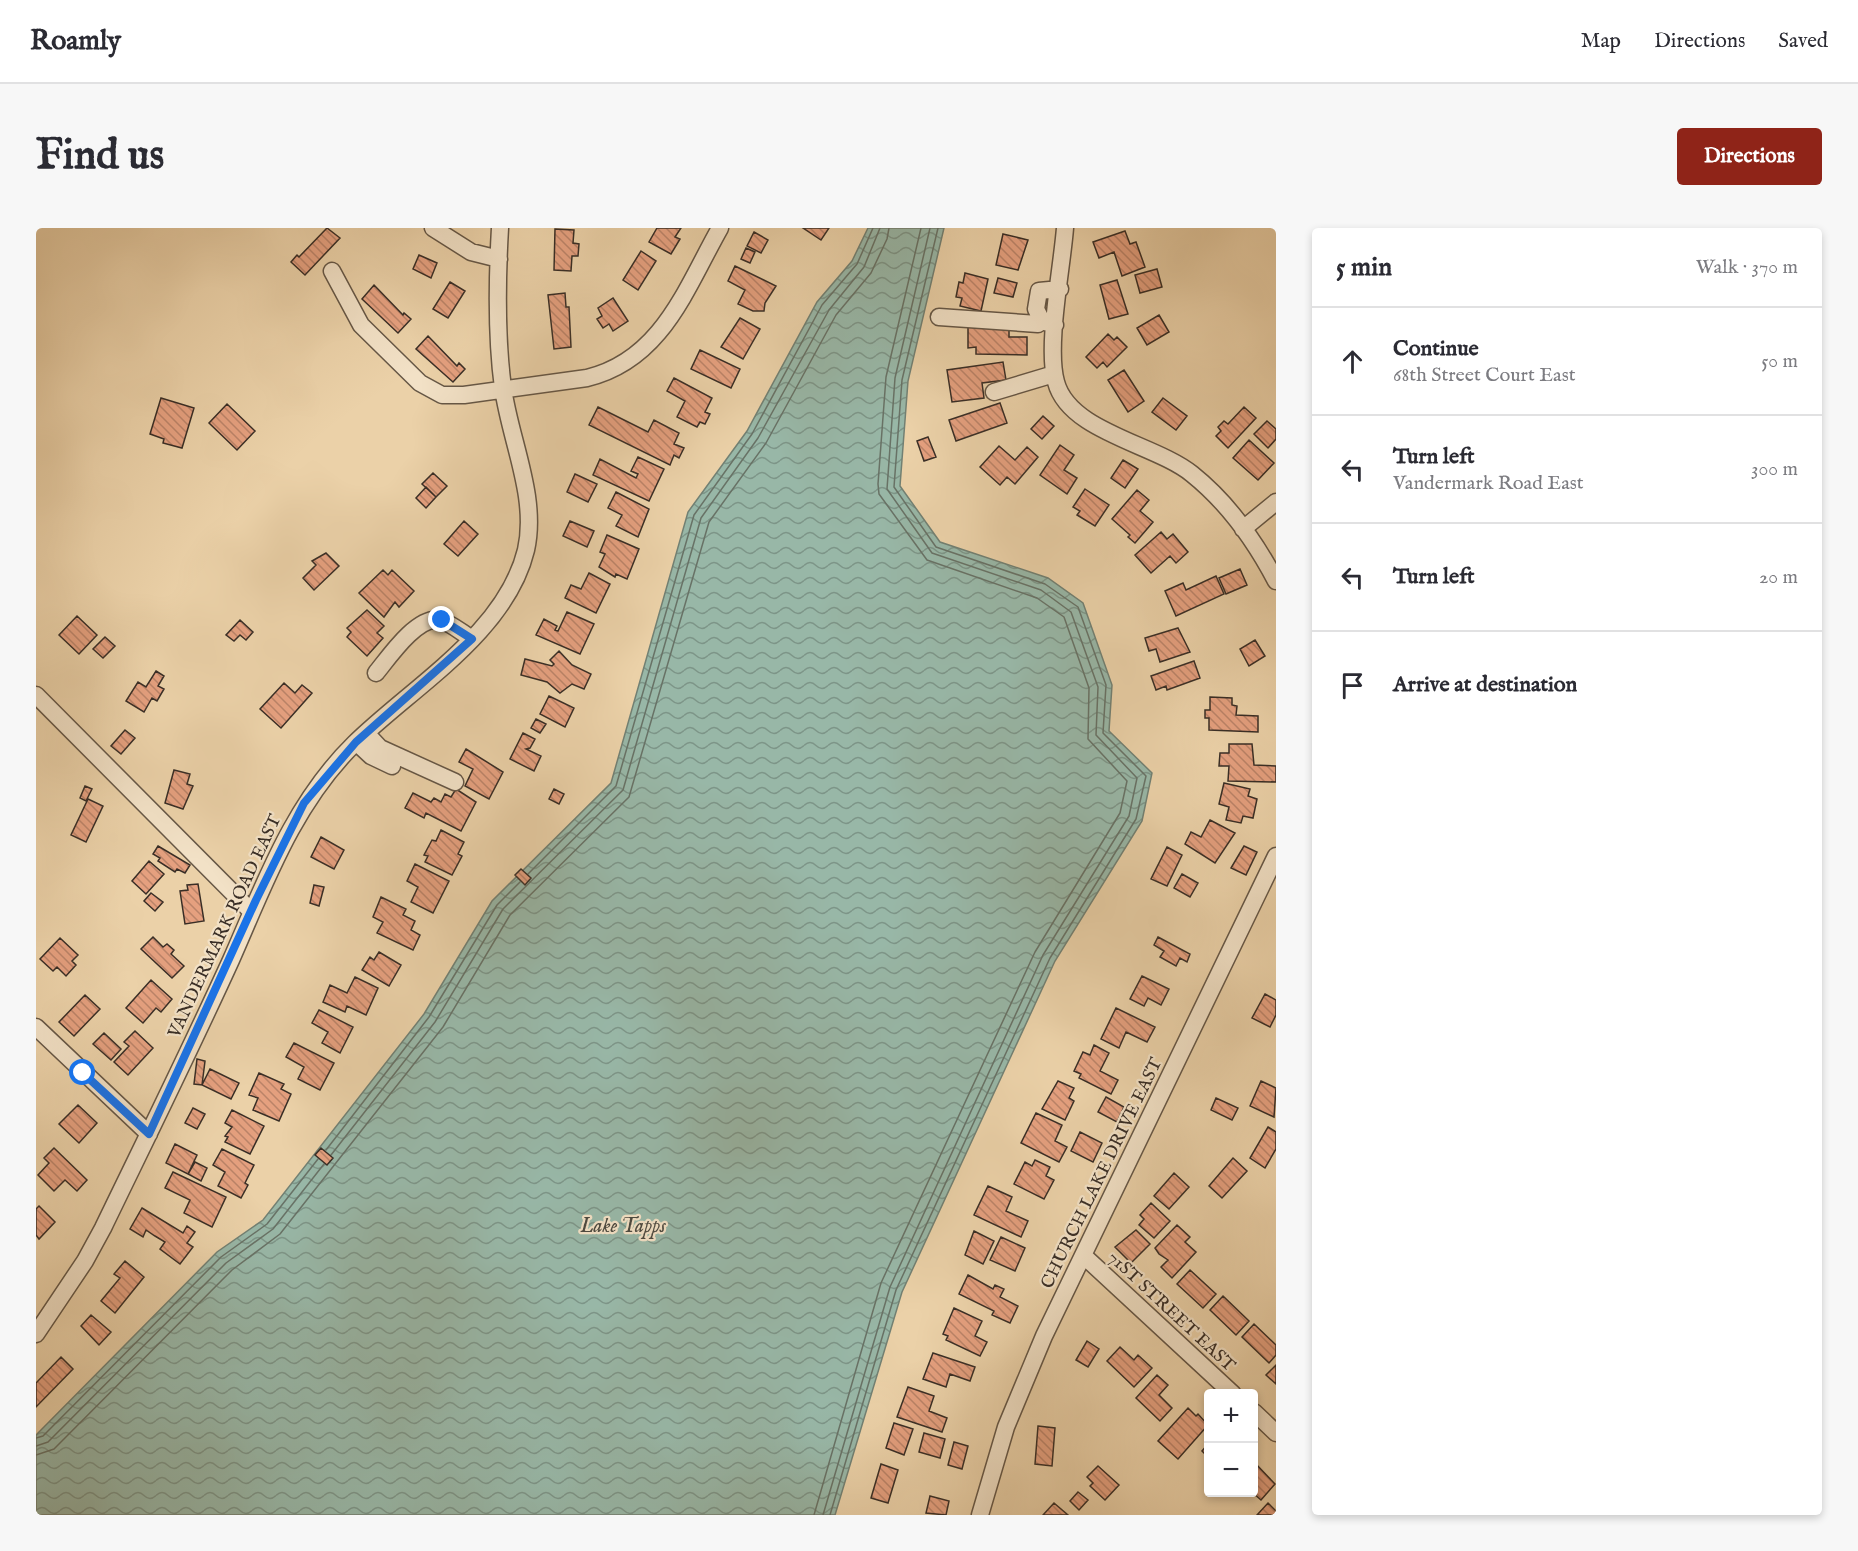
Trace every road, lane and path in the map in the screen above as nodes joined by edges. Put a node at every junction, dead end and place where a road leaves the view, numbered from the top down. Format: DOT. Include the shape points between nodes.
graph roads {
  1 [pos="433,228"];
  2 [pos="500,228"];
  3 [pos="720,228"];
  4 [pos="1065,228"];
  5 [pos="499,259"];
  6 [pos="332,271"];
  7 [pos="939,317"];
  8 [pos="1048,323"];
  9 [pos="1054,374"];
  10 [pos="503,388"];
  11 [pos="994,392"];
  12 [pos="1276,502"];
  13 [pos="1244,529"];
  14 [pos="1276,581"];
  15 [pos="472,639"];
  16 [pos="376,673"];
  17 [pos="36,695"];
  18 [pos="361,737"];
  19 [pos="450,786"];
  20 [pos="1276,856"];
  21 [pos="251,911"];
  22 [pos="36,1027"];
  23 [pos="149,1134"];
  24 [pos="1084,1256"];
  25 [pos="36,1334"];
  26 [pos="1228,1389"];
  27 [pos="1258,1416"];
  28 [pos="1276,1433"];
  29 [pos="980,1515"];
  1 -- 5 [label="street" via="471,252"];
  2 -- 5 [label="street, VANDERMARK ROAD EAST"];
  3 -- 10 [label="street" via="671,319 641,351 599,375"];
  4 -- 8 [label="street" via="1060,289"];
  5 -- 10 [label="street, VANDERMARK ROAD EAST" via="498,340"];
  6 -- 10 [label="street" via="361,325 420,383 442,395"];
  7 -- 8 [label="street"];
  8 -- 9 [label="street"];
  9 -- 11 [label="street"];
  9 -- 13 [label="street" via="1059,393 1078,414 1178,463 1206,486"];
  10 -- 15 [label="street, VANDERMARK ROAD EAST" via="526,493 528,537 521,566 502,604"];
  12 -- 13 [label="street"];
  13 -- 14 [label="street"];
  15 -- 16 [label="street" via="442,620 426,621 414,629"];
  15 -- 18 [label="street, VANDERMARK ROAD EAST"];
  17 -- 21 [label="street"];
  18 -- 19 [label="street" via="371,756"];
  18 -- 21 [label="street, VANDERMARK ROAD EAST" via="304,803"];
  20 -- 24 [label="street, CHURCH LAKE DRIVE EAST"];
  21 -- 23 [label="street, VANDERMARK ROAD EAST"];
  22 -- 23 [label="street"];
  23 -- 25 [label="street, VANDERMARK ROAD EAST" via="86,1261"];
  24 -- 26 [label="street, 71ST STREET EAST"];
  24 -- 29 [label="street, CHURCH LAKE DRIVE EAST" via="1025,1377"];
  27 -- 28 [label="street"];
}
